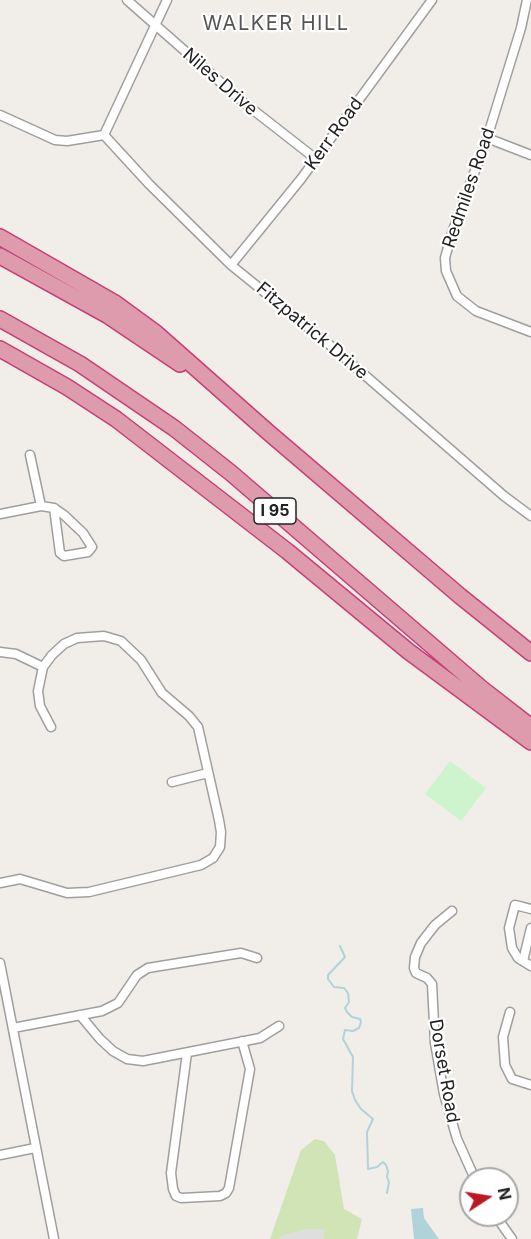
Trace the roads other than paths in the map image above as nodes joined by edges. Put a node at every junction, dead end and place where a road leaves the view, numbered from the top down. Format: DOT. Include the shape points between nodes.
graph roads {
  1 [pos="128,0"];
  2 [pos="167,0"];
  3 [pos="432,0"];
  4 [pos="527,0"];
  5 [pos="155,26"];
  6 [pos="0,115"];
  7 [pos="104,135"];
  8 [pos="487,138"];
  9 [pos="531,154"];
  10 [pos="316,159"];
  11 [pos="0,237"];
  12 [pos="0,256"];
  13 [pos="231,265"];
  14 [pos="0,319"];
  15 [pos="531,332"];
  16 [pos="0,349"];
  17 [pos="0,359"];
  18 [pos="268,432"];
  19 [pos="30,455"];
  20 [pos="213,493"];
  21 [pos="41,506"];
  22 [pos="54,508"];
  23 [pos="0,514"];
  24 [pos="531,516"];
  25 [pos="0,652"];
  26 [pos="531,653"];
  27 [pos="43,667"];
  28 [pos="51,727"];
  29 [pos="531,727"];
  30 [pos="531,742"];
  31 [pos="208,773"];
  32 [pos="172,782"];
  33 [pos="0,883"];
  34 [pos="531,909"];
  35 [pos="452,911"];
  36 [pos="531,928"];
  37 [pos="257,958"];
  38 [pos="0,963"];
  39 [pos="527,963"];
  40 [pos="3,995"];
  41 [pos="510,1012"];
  42 [pos="80,1015"];
  43 [pos="279,1026"];
  44 [pos="13,1028"];
  45 [pos="242,1041"];
  46 [pos="187,1053"];
  47 [pos="531,1085"];
  48 [pos="35,1148"];
  49 [pos="0,1155"];
  50 [pos="470,1167"];
  51 [pos="54,1239"];
  1 -- 5 [label="street, Niles Drive"];
  2 -- 5 [label="street"];
  3 -- 10 [label="street, Kerr Road"];
  4 -- 8 [label="street, Redmiles Road"];
  5 -- 7 [label="street"];
  5 -- 10 [label="street, Niles Drive" via="260,117"];
  6 -- 7 [label="street" via="55,140"];
  7 -- 13 [label="street, Fitzpatrick Drive"];
  8 -- 9 [label="street"];
  8 -- 15 [label="street, Redmiles Road" via="452,233 445,258 446,271 457,296 476,312"];
  10 -- 13 [label="street, Kerr Road"];
  11 -- 18 [label="highway" via="115,303 156,333"];
  12 -- 18 [label="highway" via="68,292 158,348"];
  13 -- 24 [label="street, Fitzpatrick Drive"];
  14 -- 29 [label="highway, I 95" via="80,364 174,428"];
  16 -- 20 [label="highway" via="116,419"];
  17 -- 20 [label="highway" via="64,393"];
  18 -- 26 [label="highway"];
  19 -- 21 [label="street"];
  20 -- 30 [label="highway" via="408,651"];
  21 -- 22 [label="street"];
  21 -- 23 [label="street"];
  22 -- 22 [label="street" via="83,533 92,546 88,552 68,556 60,553"];
  25 -- 27 [label="street" via="16,654"];
  27 -- 28 [label="street" via="39,700"];
  27 -- 31 [label="street" via="58,648 76,638 104,636 120,641 141,660 162,693 194,721"];
  31 -- 32 [label="street"];
  31 -- 33 [label="street" via="221,832 217,854 208,861 82,893 58,891 24,880"];
  34 -- 39 [label="street" via="515,904 509,924 512,948"];
  35 -- 50 [label="street, Dorset Road" via="421,943 414,968 433,987 442,1084 455,1133"];
  36 -- 39 [label="street"];
  37 -- 42 [label="street" via="241,953 147,968 137,975 118,1003"];
  38 -- 40 [label="street"];
  40 -- 44 [label="street"];
  41 -- 47 [label="street" via="503,1037 507,1070 515,1081"];
  42 -- 44 [label="street"];
  42 -- 46 [label="street" via="100,1040 127,1059 143,1061"];
  43 -- 45 [label="street" via="260,1038"];
  44 -- 48 [label="street"];
  45 -- 46 [label="street"];
  45 -- 46 [label="street" via="250,1069 229,1188 220,1196 181,1198 173,1189 171,1173"];
  48 -- 49 [label="street"];
  48 -- 51 [label="street"];
}
